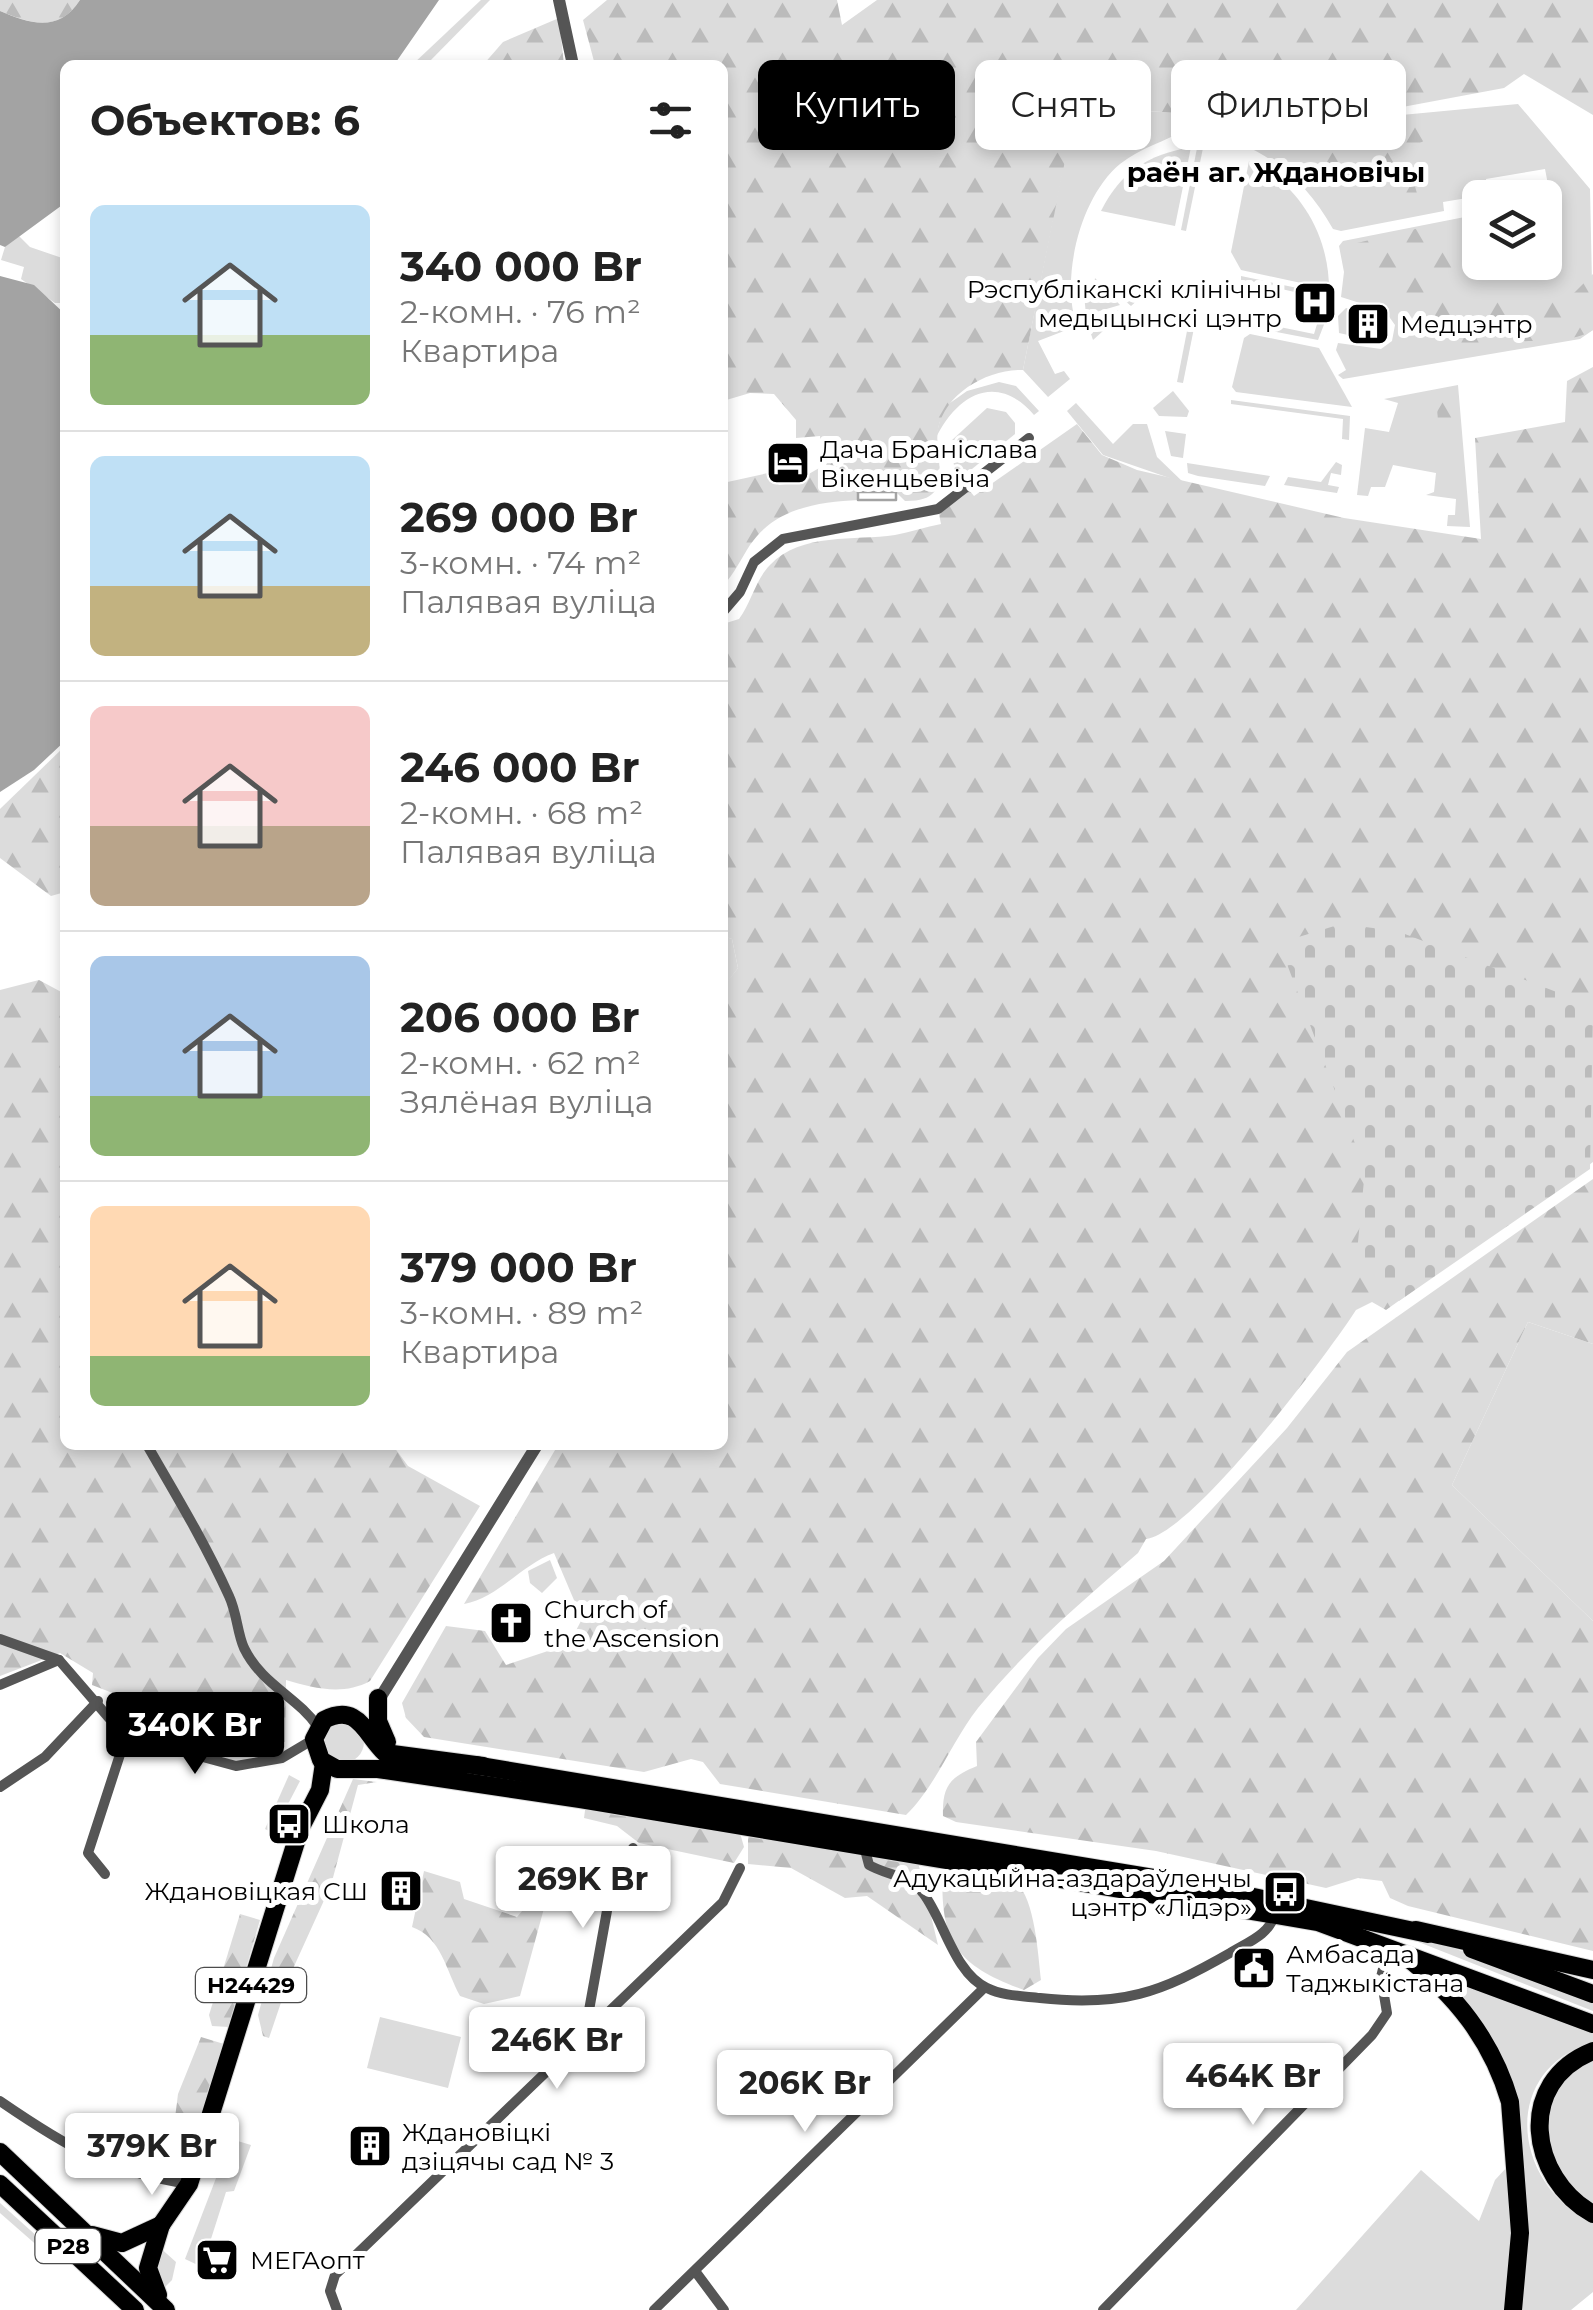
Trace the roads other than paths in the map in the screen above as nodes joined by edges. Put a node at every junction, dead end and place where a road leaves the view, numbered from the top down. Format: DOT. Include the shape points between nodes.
graph roads {
  1 [pos="560,0"];
  2 [pos="572,60"];
  3 [pos="1028,438"];
  4 [pos="728,605"];
  5 [pos="150,1450"];
  6 [pos="534,1450"];
  7 [pos="0,1639"];
  8 [pos="59,1660"];
  9 [pos="0,1685"];
  10 [pos="378,1698"];
  11 [pos="98,1701"];
  12 [pos="351,1715"];
  13 [pos="127,1733"];
  14 [pos="370,1735"];
  15 [pos="321,1744"];
  16 [pos="483,1766"];
  17 [pos="0,1787"];
  18 [pos="864,1844"];
  19 [pos="632,1848"];
  20 [pos="740,1868"];
  21 [pos="105,1874"];
  22 [pos="1275,1914"];
  23 [pos="1412,1929"];
  24 [pos="1396,1952"];
  25 [pos="1593,1970"];
  26 [pos="984,1988"];
  27 [pos="1593,1994"];
  28 [pos="1593,2024"];
  29 [pos="584,2039"];
  30 [pos="1593,2052"];
  31 [pos="0,2102"];
  32 [pos="0,2152"];
  33 [pos="0,2184"];
  34 [pos="189,2184"];
  35 [pos="1593,2214"];
  36 [pos="161,2225"];
  37 [pos="90,2235"];
  38 [pos="695,2271"];
  39 [pos="165,2309"];
  40 [pos="135,2310"];
  41 [pos="337,2310"];
  42 [pos="654,2310"];
  43 [pos="724,2310"];
  44 [pos="1103,2310"];
  45 [pos="1513,2310"];
  1 -- 2 [label="street"];
  3 -- 4 [label="street" via="938,509 783,539 754,562"];
  5 -- 15 [label="street" via="204,1540 236,1612 243,1647"];
  6 -- 10 [label="street, Н24429"];
  7 -- 8 [label="street"];
  8 -- 9 [label="street"];
  8 -- 11 [label="street"];
  10 -- 12 [label="street, Н24429"];
  10 -- 14 [label="street, Н24429"];
  10 -- 16 [label="main road" via="389,1744"];
  11 -- 13 [label="street"];
  11 -- 17 [label="street" via="45,1757"];
  12 -- 14 [label="main road"];
  12 -- 15 [label="main road, Н24429"];
  13 -- 15 [label="street" via="236,1766"];
  13 -- 21 [label="street" via="88,1853"];
  14 -- 15 [label="main road, Н24429" via="363,1760"];
  14 -- 16 [label="main road" via="384,1753"];
  15 -- 18 [label="main road"];
  15 -- 34 [label="main road, Н24429" via="320,1790 300,1829"];
  16 -- 23 [label="main road" via="1202,1886"];
  18 -- 22 [label="main road"];
  18 -- 26 [label="street" via="869,1866 924,1894"];
  19 -- 29 [label="street" via="612,1883"];
  20 -- 29 [label="street" via="724,1902"];
  22 -- 24 [label="main road" via="1338,1928"];
  22 -- 26 [label="street" via="1264,1933 1128,2000 1076,2002"];
  23 -- 24 [label="main road"];
  23 -- 25 [label="main road"];
  23 -- 27 [label="main road"];
  24 -- 28 [label="main road"];
  24 -- 44 [label="street" via="1380,1977 1387,2013 1382,2022"];
  24 -- 45 [label="main road" via="1447,1991 1478,2030 1507,2092 1520,2233"];
  26 -- 38 [label="street"];
  29 -- 41 [label="street" via="334,2275 330,2291"];
  30 -- 35 [label="main road" via="1571,2062 1552,2083 1540,2108 1538,2136 1553,2179"];
  31 -- 34 [label="street" via="65,2147 137,2174"];
  32 -- 37 [label="main road, Р28"];
  33 -- 40 [label="main road, Р28"];
  34 -- 36 [label="main road, Н24429"];
  36 -- 37 [label="main road" via="122,2243"];
  36 -- 39 [label="main road, Н24429" via="148,2268"];
  37 -- 39 [label="main road, Р28"];
  38 -- 42 [label="street"];
  38 -- 43 [label="street"];
}
